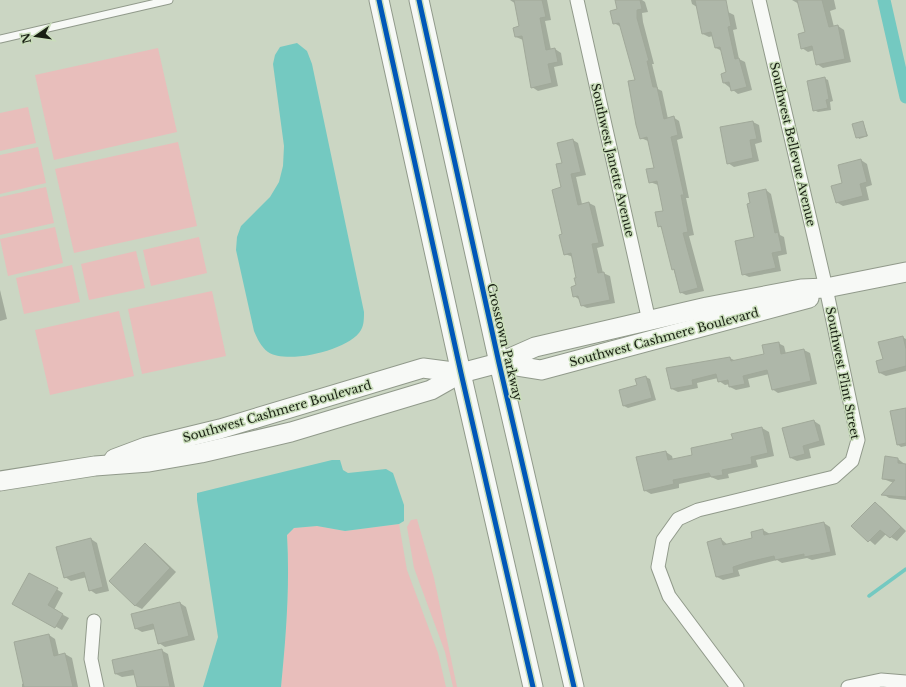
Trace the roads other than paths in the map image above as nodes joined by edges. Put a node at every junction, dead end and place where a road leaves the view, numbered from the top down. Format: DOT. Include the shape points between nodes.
graph roads {
  1 [pos="169,0"];
  2 [pos="379,0"];
  3 [pos="419,0"];
  4 [pos="577,0"];
  5 [pos="760,0"];
  6 [pos="0,39"];
  7 [pos="906,272"];
  8 [pos="826,288"];
  9 [pos="650,321"];
  10 [pos="499,363"];
  11 [pos="461,373"];
  12 [pos="0,481"];
  13 [pos="94,621"];
  14 [pos="906,682"];
  15 [pos="97,687"];
  16 [pos="533,687"];
  17 [pos="574,687"];
  18 [pos="737,687"];
  19 [pos="848,687"];
  1 -- 6 [label="lane"];
  2 -- 11 [label="main road"];
  3 -- 10 [label="main road, Crosstown Parkway"];
  4 -- 9 [label="street, Southwest Janette Avenue"];
  5 -- 8 [label="street, Southwest Bellevue Avenue"];
  7 -- 8 [label="main road, Southwest Cashmere Boulevard"];
  8 -- 9 [label="main road, Southwest Cashmere Boulevard" via="801,289"];
  8 -- 10 [label="main road, Southwest Cashmere Boulevard" via="806,300 541,370"];
  8 -- 18 [label="street, Southwest Flint Street" via="858,440 852,461 834,477 698,510 678,519 663,540 658,567 669,596"];
  9 -- 10 [label="main road, Southwest Cashmere Boulevard" via="535,347"];
  10 -- 11 [label="main road, Southwest Cashmere Boulevard"];
  10 -- 17 [label="main road, Crosstown Parkway"];
  11 -- 12 [label="main road, Southwest Cashmere Boulevard" via="423,368 220,430 146,447 95,466"];
  11 -- 16 [label="main road"];
  13 -- 15 [label="street" via="91,659"];
  14 -- 19 [label="street" via="881,680"];
}
